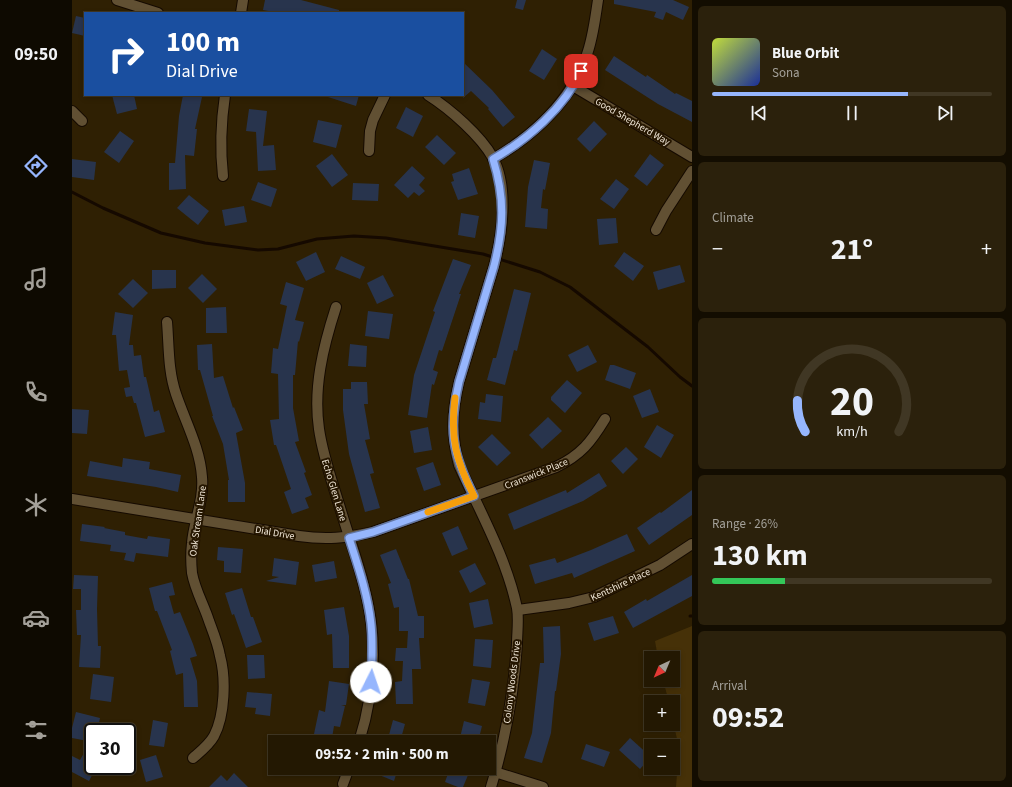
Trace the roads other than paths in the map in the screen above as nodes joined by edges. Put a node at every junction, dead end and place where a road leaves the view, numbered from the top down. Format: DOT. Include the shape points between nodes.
graph roads {
  1 [pos="117,0"];
  2 [pos="243,0"];
  3 [pos="598,0"];
  4 [pos="155,12"];
  5 [pos="240,12"];
  6 [pos="573,86"];
  7 [pos="225,96"];
  8 [pos="385,96"];
  9 [pos="429,96"];
  10 [pos="72,111"];
  11 [pos="82,121"];
  12 [pos="369,151"];
  13 [pos="692,157"];
  14 [pos="493,159"];
  15 [pos="692,172"];
  16 [pos="223,176"];
  17 [pos="656,230"];
  18 [pos="336,307"];
  19 [pos="167,322"];
  20 [pos="605,419"];
  21 [pos="474,496"];
  22 [pos="72,499"];
  23 [pos="197,519"];
  24 [pos="349,538"];
  25 [pos="692,544"];
  26 [pos="518,610"];
  27 [pos="361,735"];
  28 [pos="193,758"];
  29 [pos="496,768"];
  30 [pos="496,772"];
  31 [pos="346,775"];
  32 [pos="494,775"];
  33 [pos="343,784"];
  34 [pos="491,787"];
  35 [pos="543,787"];
  1 -- 4 [label="street"];
  2 -- 5 [label="street"];
  3 -- 6 [label="street" via="591,42"];
  6 -- 13 [label="street, Good Shepherd Way"];
  6 -- 14 [label="street" via="538,126 512,148"];
  7 -- 16 [label="street" via="221,125"];
  8 -- 12 [label="street" via="373,120"];
  9 -- 14 [label="street, Colony Woods Drive" via="462,122"];
  10 -- 11 [label="street"];
  14 -- 21 [label="street, Colony Woods Drive" via="502,194 499,248 459,382 452,426 459,465"];
  15 -- 17 [label="street" via="666,210"];
  18 -- 24 [label="street, Echo Glen Lane" via="320,366 317,400 319,429"];
  19 -- 23 [label="street, Oak Stream Lane" via="172,382 200,463 202,488"];
  20 -- 21 [label="street, Cranswick Place" via="589,444 566,463"];
  21 -- 24 [label="street, Dial Drive"];
  21 -- 26 [label="street, Colony Woods Drive" via="504,562"];
  22 -- 23 [label="street, Dial Drive"];
  23 -- 24 [label="street, Dial Drive" via="312,538"];
  23 -- 28 [label="street, Oak Stream Lane" via="192,542 192,573 220,656 223,691 222,706 214,735 207,746"];
  24 -- 27 [label="street, Echo Glen Lane" via="364,588 371,630 370,694"];
  25 -- 26 [label="street, Kentshire Place" via="660,565 594,597"];
  26 -- 29 [label="street, Colony Woods Drive" via="515,668 507,722"];
  30 -- 35 [label="street"];
  31 -- 33 [label="street"];
  32 -- 34 [label="street, Colony Woods Drive"];
}
